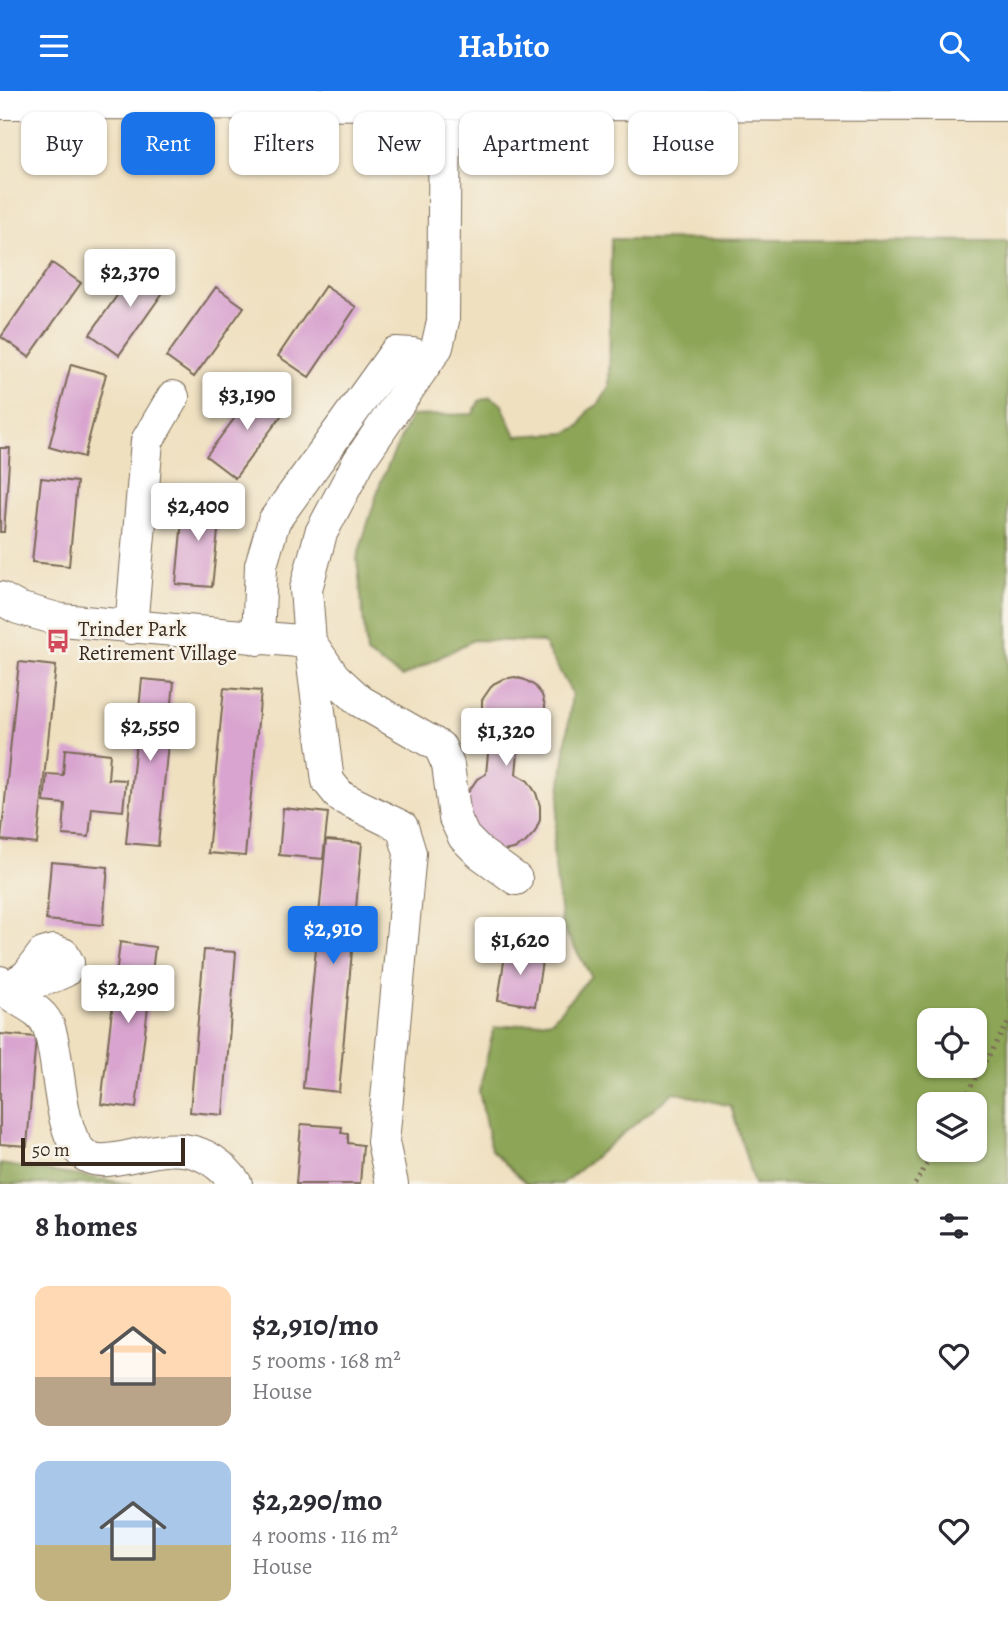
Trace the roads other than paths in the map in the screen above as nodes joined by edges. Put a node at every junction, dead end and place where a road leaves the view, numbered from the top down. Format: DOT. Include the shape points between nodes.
graph roads {
  1 [pos="515,97"];
  2 [pos="0,103"];
  3 [pos="444,105"];
  4 [pos="1008,105"];
  5 [pos="426,362"];
  6 [pos="173,397"];
  7 [pos="0,599"];
  8 [pos="131,628"];
  9 [pos="258,639"];
  10 [pos="310,642"];
  11 [pos="516,879"];
  12 [pos="3,985"];
  13 [pos="236,1184"];
  14 [pos="392,1184"];
  1 -- 3 [label="street"];
  1 -- 4 [label="street"];
  2 -- 3 [label="street"];
  3 -- 5 [label="street" via="443,321 437,347"];
  5 -- 9 [label="street" via="413,354 396,353 274,521 261,565"];
  5 -- 10 [label="street" via="359,461 321,533 306,589"];
  6 -- 8 [label="street" via="147,441"];
  7 -- 8 [label="street" via="61,620"];
  8 -- 9 [label="street"];
  9 -- 10 [label="street"];
  10 -- 11 [label="street" via="334,677 360,701 440,747 448,765 455,818 464,837"];
  10 -- 14 [label="street" via="328,781 341,797 402,827 410,853 383,1142"];
  12 -- 13 [label="street" via="37,1009 48,1025 62,1107 81,1153 110,1159 176,1148 194,1151 214,1159"];
}
